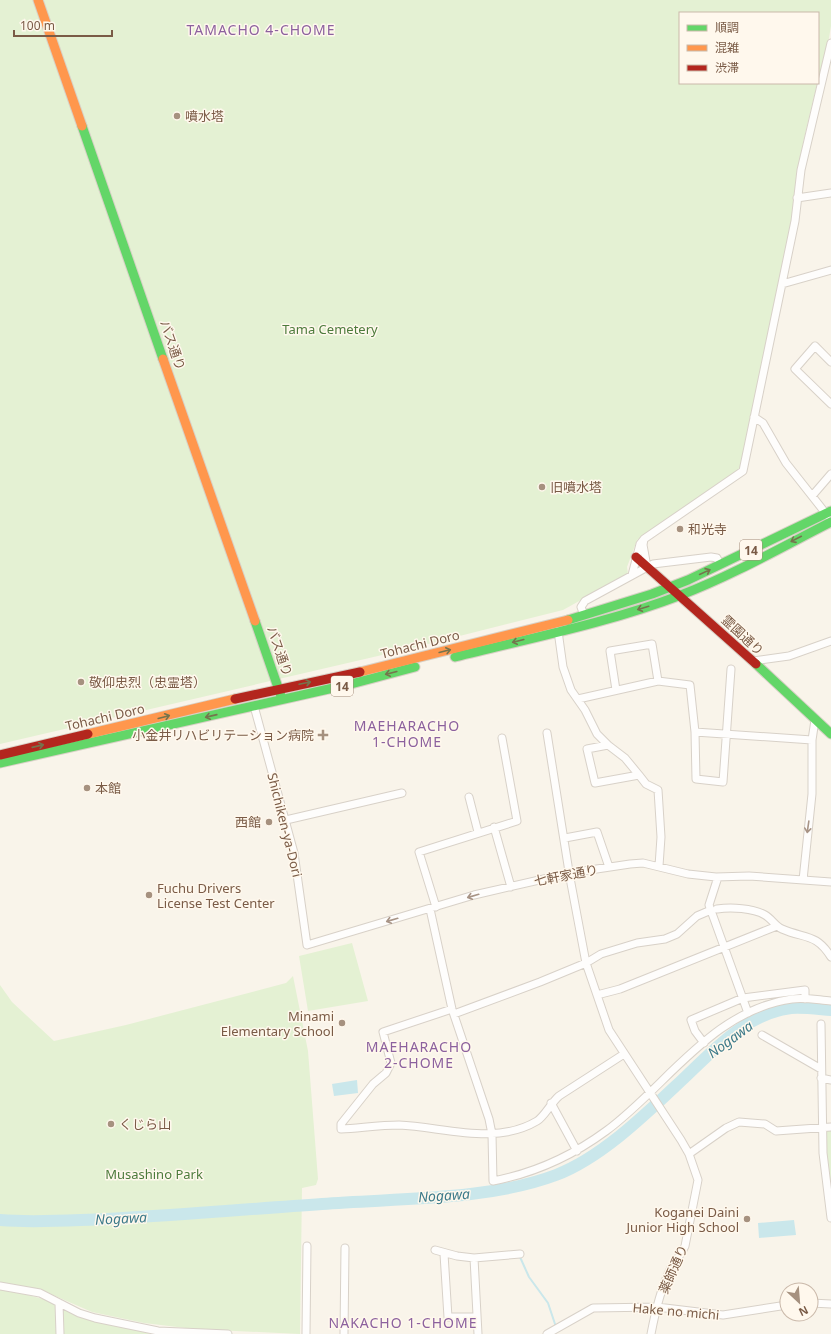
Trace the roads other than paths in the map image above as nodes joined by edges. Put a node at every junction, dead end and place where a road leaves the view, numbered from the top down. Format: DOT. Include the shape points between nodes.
graph roads {
  1 [pos="38,0"];
  2 [pos="831,43"];
  3 [pos="831,192"];
  4 [pos="797,198"];
  5 [pos="831,270"];
  6 [pos="782,284"];
  7 [pos="831,362"];
  8 [pos="831,404"];
  9 [pos="754,417"];
  10 [pos="831,474"];
  11 [pos="812,496"];
  12 [pos="830,517"];
  13 [pos="644,539"];
  14 [pos="636,557"];
  15 [pos="720,565"];
  16 [pos="647,567"];
  17 [pos="632,575"];
  18 [pos="670,587"];
  19 [pos="680,595"];
  20 [pos="584,615"];
  21 [pos="558,631"];
  22 [pos="831,641"];
  23 [pos="753,661"];
  24 [pos="731,669"];
  25 [pos="658,681"];
  26 [pos="279,689"];
  27 [pos="616,690"];
  28 [pos="578,699"];
  29 [pos="282,700"];
  30 [pos="204,706"];
  31 [pos="257,706"];
  32 [pos="815,720"];
  33 [pos="695,732"];
  34 [pos="547,733"];
  35 [pos="727,734"];
  36 [pos="831,734"];
  37 [pos="502,738"];
  38 [pos="812,740"];
  39 [pos="608,745"];
  40 [pos="0,755"];
  41 [pos="0,764"];
  42 [pos="639,775"];
  43 [pos="402,793"];
  44 [pos="469,797"];
  45 [pos="286,820"];
  46 [pos="494,827"];
  47 [pos="478,832"];
  48 [pos="565,838"];
  49 [pos="659,866"];
  50 [pos="609,867"];
  51 [pos="570,873"];
  52 [pos="718,877"];
  53 [pos="803,880"];
  54 [pos="831,882"];
  55 [pos="511,887"];
  56 [pos="433,908"];
  57 [pos="714,910"];
  58 [pos="777,926"];
  59 [pos="307,945"];
  60 [pos="724,947"];
  61 [pos="831,957"];
  62 [pos="586,963"];
  63 [pos="597,995"];
  64 [pos="743,998"];
  65 [pos="805,999"];
  66 [pos="831,1000"];
  67 [pos="453,1011"];
  68 [pos="748,1013"];
  69 [pos="820,1024"];
  70 [pos="762,1035"];
  71 [pos="704,1042"];
  72 [pos="624,1054"];
  73 [pos="821,1069"];
  74 [pos="821,1078"];
  75 [pos="831,1080"];
  76 [pos="650,1093"];
  77 [pos="551,1103"];
  78 [pos="831,1127"];
  79 [pos="823,1129"];
  80 [pos="492,1134"];
  81 [pos="577,1150"];
  82 [pos="689,1154"];
  83 [pos="831,1218"];
  84 [pos="308,1246"];
  85 [pos="344,1248"];
  86 [pos="435,1250"];
  87 [pos="444,1254"];
  88 [pos="520,1254"];
  89 [pos="474,1258"];
  90 [pos="0,1286"];
  91 [pos="59,1303"];
  92 [pos="819,1303"];
  93 [pos="831,1304"];
  94 [pos="779,1306"];
  95 [pos="657,1307"];
  96 [pos="476,1317"];
  97 [pos="60,1334"];
  98 [pos="228,1334"];
  99 [pos="306,1334"];
  100 [pos="344,1334"];
  101 [pos="478,1334"];
  102 [pos="547,1334"];
  103 [pos="650,1334"];
  1 -- 26 [label="main road, バス通り"];
  2 -- 4 [label="street" via="801,170"];
  3 -- 4 [label="street"];
  4 -- 6 [label="street"];
  5 -- 6 [label="street"];
  6 -- 9 [label="street"];
  7 -- 8 [label="street" via="815,346 795,368"];
  9 -- 11 [label="street" via="763,424 786,463"];
  9 -- 13 [label="street" via="743,470"];
  10 -- 11 [label="street"];
  11 -- 12 [label="street"];
  12 -- 15 [label="main road, Tohachi Doro / 14"];
  12 -- 19 [label="main road, Tohachi Doro / 14, one-way"];
  13 -- 14 [label="street"];
  13 -- 16 [label="street"];
  14 -- 16 [label="main road, 霊園通り"];
  14 -- 17 [label="street"];
  15 -- 16 [label="street" via="717,558 711,557 653,564"];
  18 -- 15 [label="main road, Tohachi Doro / 14, one-way"];
  16 -- 17 [label="street"];
  16 -- 18 [label="main road, 霊園通り"];
  17 -- 20 [label="street" via="585,601 581,607"];
  18 -- 19 [label="main road, 霊園通り"];
  18 -- 20 [label="main road, Tohachi Doro / 14"];
  19 -- 21 [label="main road, Tohachi Doro / 14, one-way" via="606,619"];
  19 -- 23 [label="main road, 霊園通り"];
  26 -- 20 [label="main road, Tohachi Doro / 14, one-way" via="400,663"];
  21 -- 28 [label="street" via="564,672 573,696"];
  21 -- 29 [label="main road, Tohachi Doro / 14, one-way"];
  22 -- 23 [label="street" via="789,656"];
  23 -- 32 [label="main road, 霊園通り"];
  24 -- 35 [label="street"];
  25 -- 27 [label="street"];
  25 -- 27 [label="street" via="652,644 610,651"];
  25 -- 33 [label="street" via="690,685"];
  26 -- 29 [label="main road, バス通り"];
  26 -- 30 [label="main road, Tohachi Doro / 14"];
  27 -- 28 [label="street"];
  28 -- 39 [label="street" via="597,734"];
  29 -- 31 [label="main road, Tohachi Doro / 14"];
  30 -- 31 [label="main road" via="254,700 258,702"];
  40 -- 30 [label="main road, Tohachi Doro / 14, one-way"];
  31 -- 41 [label="main road, Tohachi Doro / 14, one-way"];
  31 -- 45 [label="street, Shichiken-ya-Dori"];
  32 -- 36 [label="main road, 霊園通り"];
  32 -- 38 [label="street"];
  33 -- 35 [label="street"];
  33 -- 35 [label="street" via="696,779 723,782"];
  34 -- 48 [label="street"];
  35 -- 38 [label="street"];
  37 -- 46 [label="street" via="517,821"];
  38 -- 53 [label="street, one-way" via="812,794"];
  39 -- 42 [label="street" via="625,758"];
  39 -- 42 [label="street" via="587,748 594,783"];
  42 -- 49 [label="street" via="646,784 658,790 661,837"];
  43 -- 45 [label="street"];
  44 -- 47 [label="street"];
  45 -- 59 [label="street, Shichiken-ya-Dori" via="299,879"];
  46 -- 47 [label="street"];
  46 -- 55 [label="street"];
  47 -- 56 [label="street" via="419,852"];
  48 -- 50 [label="street" via="597,832"];
  48 -- 51 [label="street"];
  49 -- 50 [label="street, 七軒家通り" via="630,864"];
  49 -- 52 [label="street, 七軒家通り" via="688,874"];
  50 -- 51 [label="street, 七軒家通り"];
  51 -- 55 [label="street, 七軒家通り"];
  51 -- 62 [label="street"];
  52 -- 53 [label="street, 七軒家通り" via="749,876"];
  52 -- 57 [label="street" via="709,905"];
  53 -- 54 [label="street, 七軒家通り"];
  55 -- 56 [label="street, 七軒家通り, one-way"];
  56 -- 59 [label="street, 七軒家通り, one-way"];
  56 -- 67 [label="street"];
  57 -- 58 [label="street" via="734,908 756,912 765,915"];
  57 -- 60 [label="street"];
  57 -- 62 [label="street" via="697,916 677,934 665,939 601,954"];
  58 -- 60 [label="street"];
  58 -- 61 [label="street" via="814,939"];
  60 -- 63 [label="street" via="623,988"];
  60 -- 64 [label="street"];
  62 -- 63 [label="street"];
  62 -- 67 [label="street" via="501,997"];
  63 -- 72 [label="street" via="610,1030"];
  64 -- 65 [label="street" via="805,990"];
  64 -- 68 [label="street"];
  64 -- 71 [label="street" via="691,1020 695,1031"];
  65 -- 66 [label="street"];
  65 -- 68 [label="street" via="784,1001"];
  67 -- 80 [label="street"];
  67 -- 80 [label="street" via="383,1032 391,1063 386,1073 373,1084 341,1124 341,1129 397,1125"];
  68 -- 71 [label="street" via="728,1023"];
  69 -- 73 [label="street"];
  70 -- 73 [label="street"];
  71 -- 76 [label="street"];
  72 -- 76 [label="street"];
  72 -- 77 [label="street"];
  73 -- 74 [label="street"];
  74 -- 75 [label="street"];
  74 -- 79 [label="street"];
  76 -- 81 [label="street" via="607,1130"];
  76 -- 82 [label="street"];
  77 -- 80 [label="street" via="540,1120 527,1127"];
  77 -- 81 [label="street"];
  78 -- 79 [label="street"];
  79 -- 82 [label="street" via="776,1131 765,1124 739,1122"];
  79 -- 83 [label="street"];
  80 -- 81 [label="street" via="493,1181 539,1169"];
  82 -- 95 [label="street, 薬師通り" via="698,1180 685,1246 670,1269"];
  84 -- 99 [label="street"];
  85 -- 100 [label="street"];
  86 -- 87 [label="street"];
  87 -- 89 [label="street"];
  87 -- 96 [label="street" via="448,1318"];
  88 -- 89 [label="street"];
  89 -- 96 [label="street"];
  90 -- 91 [label="street" via="40,1293"];
  91 -- 97 [label="street"];
  91 -- 98 [label="street" via="79,1313 158,1332"];
  92 -- 93 [label="street"];
  94 -- 95 [label="street, Hake no michi" via="723,1315"];
  95 -- 102 [label="street, Hake no michi" via="593,1308"];
  95 -- 103 [label="street, 薬師通り"];
  96 -- 101 [label="street"];
}
